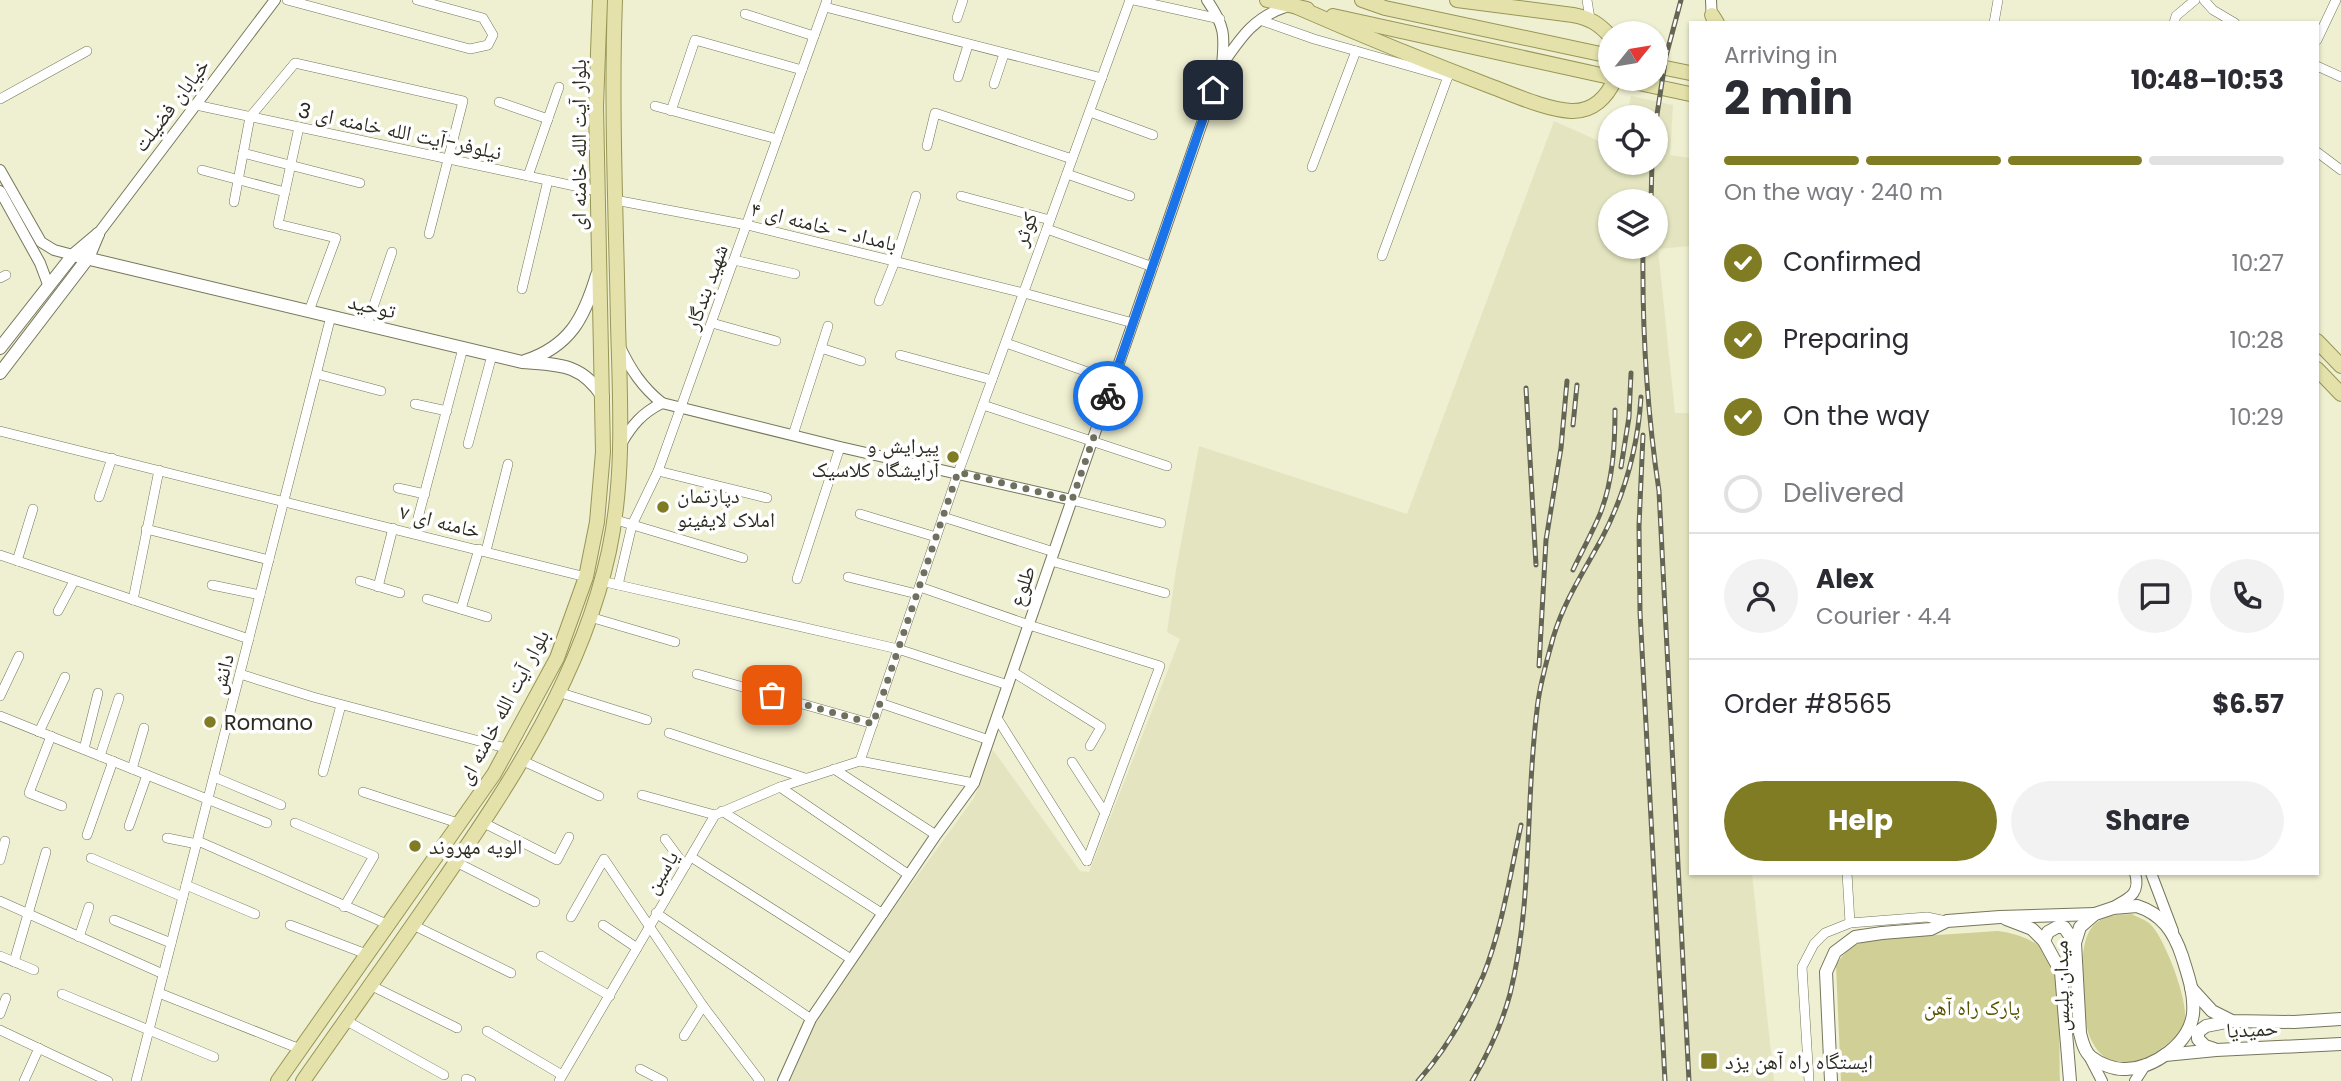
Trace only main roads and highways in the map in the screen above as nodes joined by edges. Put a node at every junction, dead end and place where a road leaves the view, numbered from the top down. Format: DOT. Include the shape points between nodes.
graph roads {
  1 [pos="600,0"];
  2 [pos="617,0"];
  3 [pos="1267,0"];
  4 [pos="1362,0"];
  5 [pos="1464,0"];
  6 [pos="1294,6"];
  7 [pos="1598,24"];
  8 [pos="1598,53"];
  9 [pos="1668,68"];
  10 [pos="1689,73"];
  11 [pos="1598,74"];
  12 [pos="1668,89"];
  13 [pos="1610,91"];
  14 [pos="1689,94"];
  15 [pos="73,255"];
  16 [pos="88,258"];
  17 [pos="600,268"];
  18 [pos="2319,343"];
  19 [pos="0,348"];
  20 [pos="522,362"];
  21 [pos="2341,366"];
  22 [pos="2319,371"];
  23 [pos="0,373"];
  24 [pos="2341,394"];
  25 [pos="603,397"];
  26 [pos="594,579"];
  27 [pos="2095,914"];
  28 [pos="2000,917"];
  29 [pos="2044,941"];
  30 [pos="2075,943"];
  31 [pos="2191,988"];
  32 [pos="342,991"];
  33 [pos="359,1000"];
  34 [pos="2341,1019"];
  35 [pos="2232,1021"];
  36 [pos="2341,1044"];
  37 [pos="2216,1050"];
  38 [pos="2164,1055"];
  39 [pos="278,1081"];
  40 [pos="303,1081"];
  41 [pos="1831,1081"];
  42 [pos="2070,1081"];
  1 -- 17 [label="main road, بلوار آیت الله خامنه ای" via="596,106"];
  2 -- 26 [label="main road, بلوار آیت الله خامنه ای" via="615,200 621,444 609,549"];
  3 -- 6 [label="main road"];
  4 -- 8 [label="main road"];
  5 -- 7 [label="main road" via="1573,15"];
  6 -- 11 [label="main road"];
  6 -- 13 [label="main road" via="1449,74 1542,105 1572,111 1590,108"];
  9 -- 10 [label="main road"];
  12 -- 14 [label="main road"];
  15 -- 16 [label="main road, توحید"];
  15 -- 16 [label="main road, خیابان فضیلت" via="98,234"];
  15 -- 19 [label="main road, خیابان فضیلت"];
  16 -- 20 [label="main road, توحید"];
  16 -- 23 [label="main road, خیابان فضیلت"];
  17 -- 20 [label="main road" via="575,328 548,351"];
  17 -- 25 [label="main road, بلوار آیت الله خامنه ای"];
  18 -- 21 [label="main road"];
  20 -- 25 [label="main road, توحید" via="572,368 586,376"];
  22 -- 24 [label="main road"];
  25 -- 26 [label="main road, بلوار آیت الله خامنه ای"];
  26 -- 32 [label="main road, بلوار آیت الله خامنه ای" via="509,749"];
  26 -- 33 [label="main road, بلوار آیت الله خامنه ای" via="590,617 523,761"];
  27 -- 28 [label="main road"];
  27 -- 30 [label="main road, میدان پلیس" via="2080,927"];
  27 -- 31 [label="main road, میدان پلیس" via="2137,906 2152,911 2164,921 2180,950"];
  28 -- 29 [label="main road" via="2032,929"];
  28 -- 41 [label="main road" via="1855,937 1835,953 1826,972"];
  29 -- 30 [label="main road" via="2052,929 2064,927"];
  29 -- 42 [label="main road" via="2061,972"];
  30 -- 38 [label="main road, میدان پلیس" via="2080,1032 2090,1056 2112,1068 2126,1069"];
  31 -- 35 [label="main road, حمیدیا" via="2212,1011"];
  31 -- 38 [label="main road, میدان پلیس" via="2193,1015 2188,1032"];
  32 -- 33 [label="main road"];
  32 -- 39 [label="main road, بلوار آیت الله خامنه ای"];
  33 -- 40 [label="main road, بلوار آیت الله خامنه ای"];
  34 -- 35 [label="main road, حمیدیا"];
  35 -- 37 [label="main road" via="2198,1032 2198,1039"];
  36 -- 37 [label="main road, حمیدیا"];
  37 -- 38 [label="main road, حمیدیا"];
}
